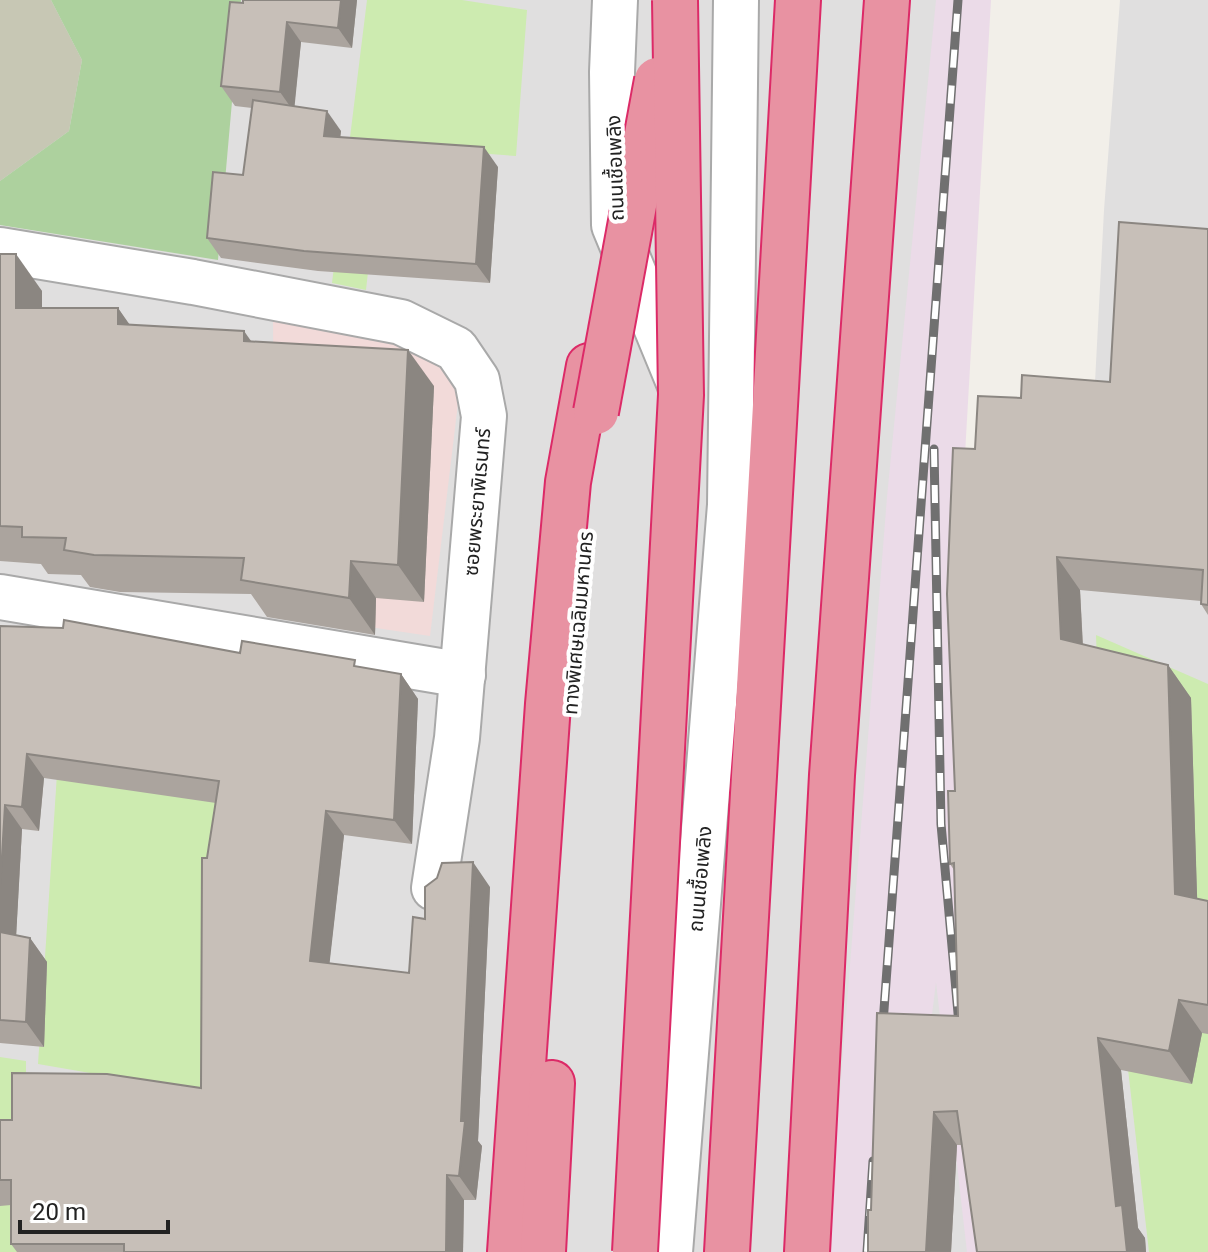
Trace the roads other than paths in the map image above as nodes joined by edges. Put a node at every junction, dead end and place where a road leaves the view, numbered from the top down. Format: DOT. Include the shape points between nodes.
graph roads {
  1 [pos="615,0"];
  2 [pos="673,0"];
  3 [pos="736,0"];
  4 [pos="798,0"];
  5 [pos="887,0"];
  6 [pos="614,225"];
  7 [pos="0,250"];
  8 [pos="730,505"];
  9 [pos="0,597"];
  10 [pos="463,675"];
  11 [pos="434,888"];
  12 [pos="510,1252"];
  13 [pos="543,1252"];
  14 [pos="635,1252"];
  15 [pos="670,1252"];
  16 [pos="727,1252"];
  17 [pos="807,1252"];
  1 -- 6 [label="street, ถนนเชื้อเพลิง"];
  2 -- 13 [label="highway, ทางพิเศษเฉลิมมหานคร, bridge" via="596,412 570,713"];
  2 -- 14 [label="highway, ทางพิเศษเฉลิมมหานคร, bridge" via="681,395"];
  3 -- 8 [label="street, ถนนเชื้อเพลิง"];
  4 -- 16 [label="highway"];
  5 -- 17 [label="highway" via="832,775"];
  6 -- 8 [label="street, ถนนเชื้อเพลิง"];
  6 -- 12 [label="highway" via="568,482"];
  7 -- 10 [label="street, ซอยพระยาพิเรนทร์" via="401,322 456,349 477,380 484,416"];
  8 -- 15 [label="street, ถนนเชื้อเพลิง"];
  9 -- 10 [label="street"];
  10 -- 11 [label="street, ซอยพระยาพิเรนทร์"];
}
